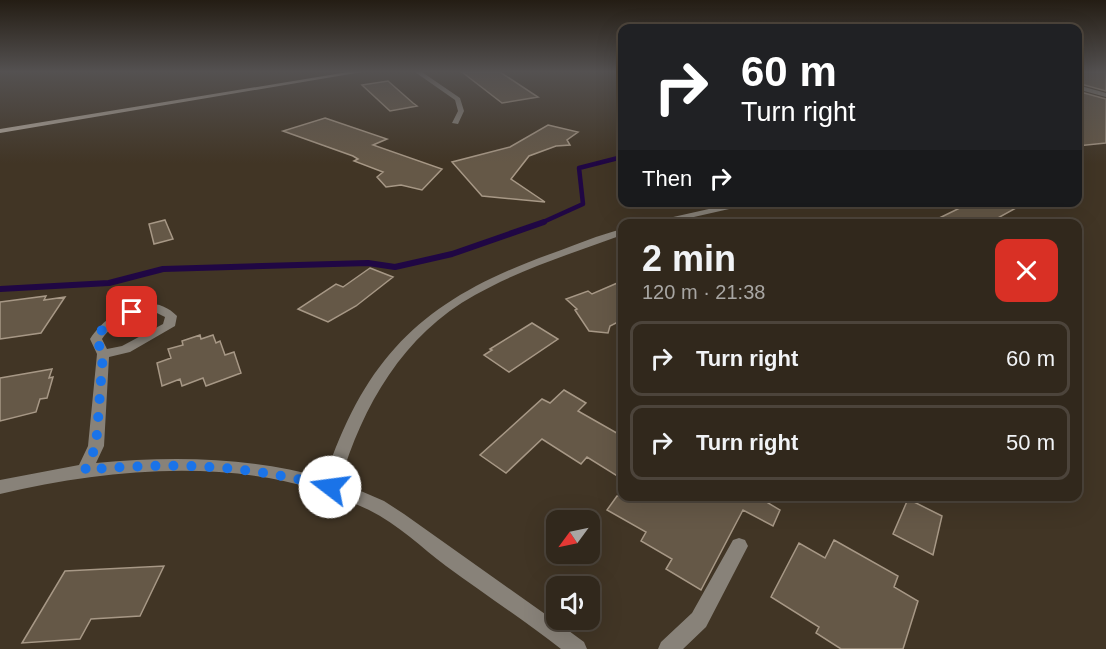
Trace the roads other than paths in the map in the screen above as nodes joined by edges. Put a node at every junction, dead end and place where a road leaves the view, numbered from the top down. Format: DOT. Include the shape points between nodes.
graph roads {
  1 [pos="170,102"];
  2 [pos="459,102"];
  3 [pos="456,123"];
  4 [pos="0,131"];
  5 [pos="731,207"];
  6 [pos="671,219"];
  7 [pos="618,233"];
  8 [pos="103,354"];
  9 [pos="85,470"];
  10 [pos="0,487"];
  11 [pos="330,487"];
  12 [pos="739,546"];
  13 [pos="577,649"];
  14 [pos="668,649"];
  1 -- 4 [label="street"];
  2 -- 3 [label="street" via="461,111"];
  5 -- 6 [label="street"];
  7 -- 11 [label="street" via="502,276 423,326 378,376 356,411"];
  8 -- 8 [label="street" via="126,349 169,326 171,316 158,307 144,307 122,315 101,329 96,339"];
  8 -- 9 [label="street" via="96,446"];
  9 -- 10 [label="street"];
  9 -- 11 [label="street" via="200,465 285,475"];
  11 -- 13 [label="street" via="377,506"];
  12 -- 14 [label="street" via="699,620"];
}
